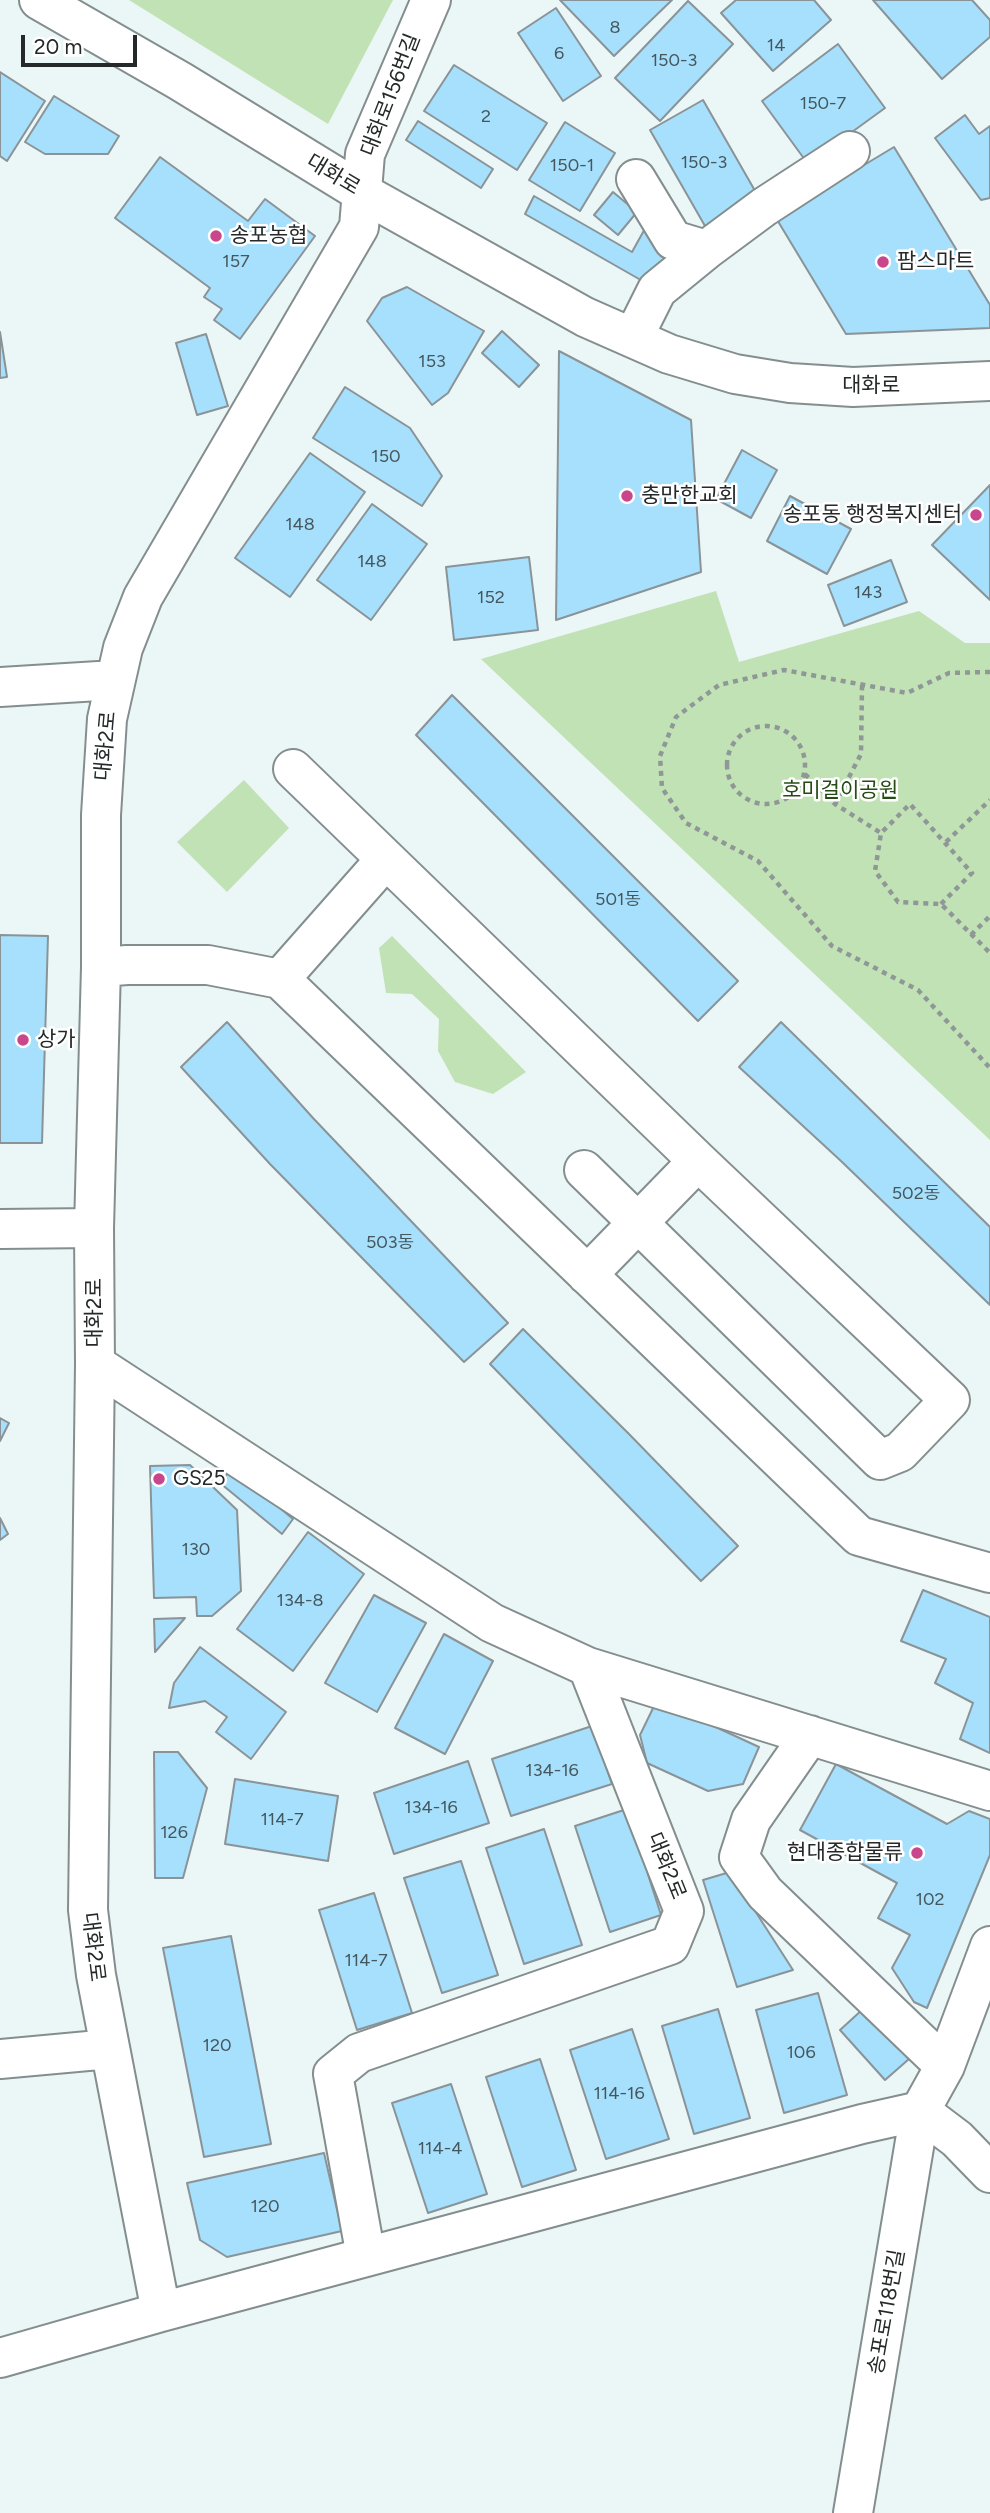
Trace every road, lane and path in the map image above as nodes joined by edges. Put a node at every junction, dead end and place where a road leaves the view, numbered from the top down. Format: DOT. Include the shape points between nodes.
graph roads {
  1 [pos="39,0"];
  2 [pos="431,0"];
  3 [pos="850,151"];
  4 [pos="636,179"];
  5 [pos="361,192"];
  6 [pos="706,250"];
  7 [pos="633,338"];
  8 [pos="990,381"];
  9 [pos="990,672"];
  10 [pos="115,680"];
  11 [pos="862,685"];
  12 [pos="0,687"];
  13 [pos="293,769"];
  14 [pos="805,774"];
  15 [pos="990,800"];
  16 [pos="835,804"];
  17 [pos="881,833"];
  18 [pos="946,842"];
  19 [pos="386,859"];
  20 [pos="941,904"];
  21 [pos="990,916"];
  22 [pos="971,935"];
  23 [pos="990,953"];
  24 [pos="101,967"];
  25 [pos="280,979"];
  26 [pos="990,1068"];
  27 [pos="698,1161"];
  28 [pos="583,1170"];
  29 [pos="638,1224"];
  30 [pos="0,1228"];
  31 [pos="94,1228"];
  32 [pos="587,1275"];
  33 [pos="95,1364"];
  34 [pos="990,1573"];
  35 [pos="588,1667"];
  36 [pos="810,1735"];
  37 [pos="990,1791"];
  38 [pos="990,1946"];
  39 [pos="110,2049"];
  40 [pos="0,2059"];
  41 [pos="945,2066"];
  42 [pos="920,2111"];
  43 [pos="990,2173"];
  44 [pos="366,2257"];
  45 [pos="161,2312"];
  46 [pos="0,2358"];
  47 [pos="853,2513"];
  1 -- 5 [label="street, 대화로"];
  2 -- 5 [label="street, 대화로156번길" via="365,154"];
  3 -- 6 [label="street"];
  4 -- 6 [label="street" via="673,240"];
  5 -- 7 [label="street, 대화로" via="586,317"];
  5 -- 10 [label="street, 대화2로" via="359,227 156,573 134,619"];
  6 -- 7 [label="street" via="657,290"];
  7 -- 8 [label="street, 대화로" via="735,374 790,383 853,387"];
  9 -- 11 [label="path" via="949,673 907,693"];
  10 -- 12 [label="street"];
  10 -- 24 [label="street, 대화2로" via="107,719 101,815"];
  11 -- 16 [label="path" via="861,754"];
  11 -- 26 [label="path" via="784,670 719,685 676,717 660,756 662,788 686,823 758,861 832,946 918,990"];
  13 -- 19 [label="street"];
  14 -- 14 [label="path" via="802,747 782,729 755,727 733,742 728,754 726,766 735,790 755,804 781,803 792,796"];
  14 -- 16 [label="path"];
  15 -- 18 [label="path"];
  16 -- 17 [label="path"];
  17 -- 18 [label="path" via="910,804"];
  17 -- 20 [label="path" via="875,871 898,902"];
  18 -- 20 [label="path" via="972,873"];
  19 -- 25 [label="street"];
  19 -- 27 [label="street"];
  20 -- 22 [label="path"];
  21 -- 22 [label="path"];
  22 -- 23 [label="path"];
  24 -- 25 [label="street" via="208,965"];
  24 -- 31 [label="street, 대화2로"];
  25 -- 32 [label="street"];
  27 -- 29 [label="street"];
  27 -- 29 [label="street" via="950,1400 900,1452 880,1460"];
  28 -- 29 [label="street"];
  29 -- 32 [label="street"];
  30 -- 31 [label="street"];
  31 -- 33 [label="street, 대화2로"];
  32 -- 34 [label="street" via="859,1536"];
  33 -- 35 [label="street, 대화2로" via="492,1623"];
  33 -- 39 [label="street, 대화2로" via="88,1910"];
  35 -- 36 [label="street, 대화2로"];
  35 -- 44 [label="street, 대화2로" via="684,1911 670,1945 359,2053 333,2074"];
  36 -- 37 [label="street, 대화2로"];
  36 -- 41 [label="street" via="751,1821 740,1857 765,1893"];
  38 -- 41 [label="street, 송포로118번길"];
  39 -- 40 [label="street"];
  39 -- 45 [label="street, 대화2로"];
  41 -- 42 [label="street, 송포로118번길"];
  42 -- 43 [label="street" via="957,2139"];
  42 -- 44 [label="street"];
  42 -- 47 [label="street, 송포로118번길"];
  44 -- 45 [label="street"];
  45 -- 46 [label="street"];
}
